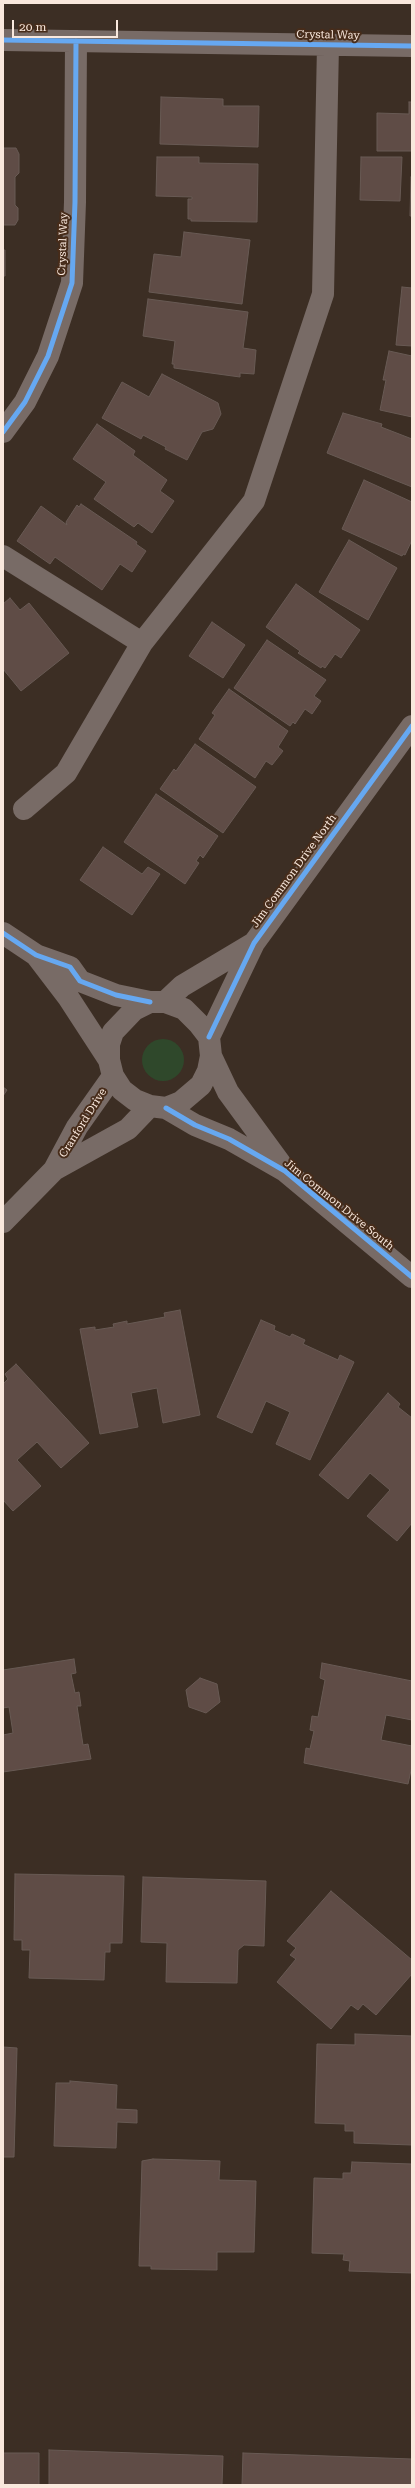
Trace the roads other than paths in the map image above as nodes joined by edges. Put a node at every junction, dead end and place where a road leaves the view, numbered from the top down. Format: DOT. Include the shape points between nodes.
graph roads {
  1 [pos="3,40"];
  2 [pos="76,41"];
  3 [pos="328,45"];
  4 [pos="412,46"];
  5 [pos="3,432"];
  6 [pos="3,556"];
  7 [pos="142,643"];
  8 [pos="412,726"];
  9 [pos="24,809"];
  10 [pos="3,933"];
  11 [pos="254,943"];
  12 [pos="36,954"];
  13 [pos="158,1002"];
  14 [pos="210,1047"];
  15 [pos="111,1068"];
  16 [pos="158,1107"];
  17 [pos="54,1170"];
  18 [pos="285,1171"];
  19 [pos="3,1222"];
  20 [pos="412,1277"];
  1 -- 2 [label="street, Crystal Way"];
  2 -- 3 [label="street, Crystal Way"];
  2 -- 5 [label="street, Crystal Way" via="72,283 48,356 25,402"];
  3 -- 4 [label="street, Crystal Way"];
  3 -- 7 [label="street" via="323,294 254,501"];
  6 -- 7 [label="street"];
  7 -- 9 [label="street" via="66,773"];
  8 -- 11 [label="street, Jim Common Drive North"];
  10 -- 12 [label="street"];
  11 -- 13 [label="street, Jim Common Drive North"];
  11 -- 14 [label="street, Jim Common Drive North"];
  12 -- 13 [label="street" via="70,967 80,981 116,995"];
  12 -- 15 [label="street"];
  13 -- 14 [label="street" via="184,1009 199,1024"];
  13 -- 15 [label="street" via="134,1010 113,1032 109,1044"];
  14 -- 16 [label="street" via="208,1071 201,1085 182,1102"];
  14 -- 18 [label="street, Jim Common Drive South" via="228,1092"];
  15 -- 16 [label="street" via="126,1093 135,1100"];
  15 -- 17 [label="street, Cranford Drive"];
  16 -- 17 [label="street, Cranford Drive" via="128,1129"];
  16 -- 18 [label="street, Jim Common Drive South" via="229,1139"];
  17 -- 19 [label="street, Cranford Drive"];
  18 -- 20 [label="street, Jim Common Drive South"];
}
